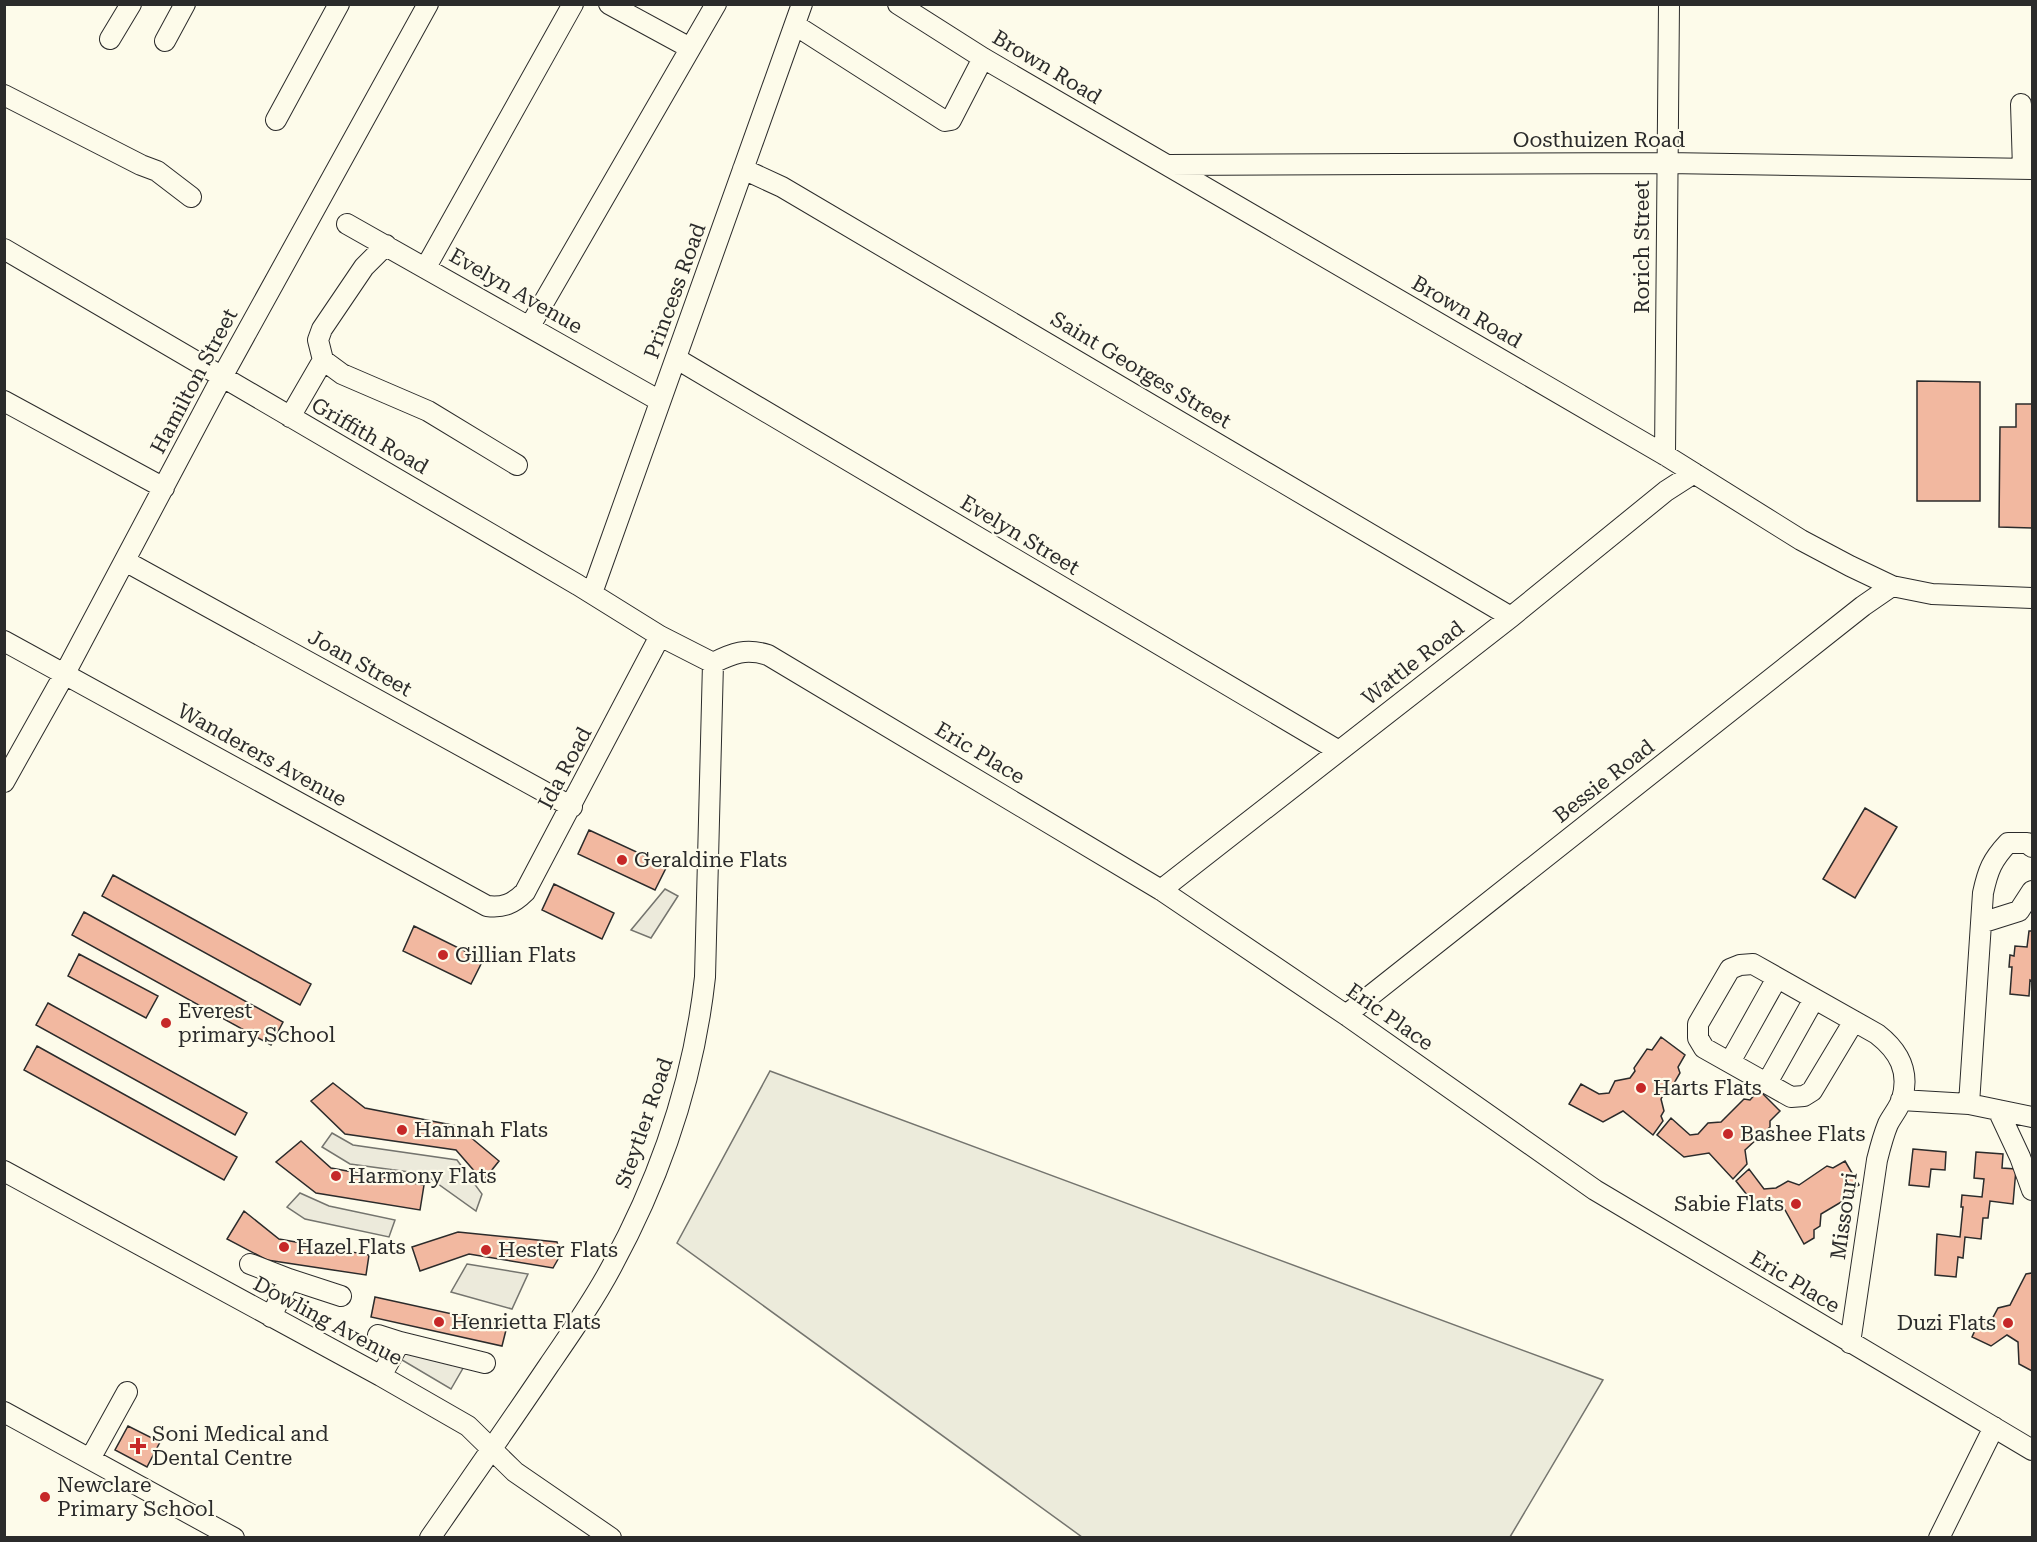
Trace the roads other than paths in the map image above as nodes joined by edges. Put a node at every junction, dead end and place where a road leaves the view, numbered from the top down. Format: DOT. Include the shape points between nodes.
graph roads {
  1 [pos="131,4"];
  2 [pos="185,4"];
  3 [pos="339,4"];
  4 [pos="428,4"];
  5 [pos="573,4"];
  6 [pos="609,4"];
  7 [pos="716,4"];
  8 [pos="802,4"];
  9 [pos="898,4"];
  10 [pos="1669,4"];
  11 [pos="795,26"];
  12 [pos="110,39"];
  13 [pos="165,41"];
  14 [pos="690,48"];
  15 [pos="983,58"];
  16 [pos="4,94"];
  17 [pos="2021,104"];
  18 [pos="276,120"];
  19 [pos="1666,163"];
  20 [pos="1166,165"];
  21 [pos="743,169"];
  22 [pos="2028,169"];
  23 [pos="191,197"];
  24 [pos="347,224"];
  25 [pos="386,245"];
  26 [pos="4,249"];
  27 [pos="426,267"];
  28 [pos="530,326"];
  29 [pos="677,359"];
  30 [pos="323,360"];
  31 [pos="222,377"];
  32 [pos="4,401"];
  33 [pos="660,401"];
  34 [pos="290,417"];
  35 [pos="1665,455"];
  36 [pos="517,465"];
  37 [pos="1694,473"];
  38 [pos="164,488"];
  39 [pos="125,561"];
  40 [pos="1892,586"];
  41 [pos="592,593"];
  42 [pos="2032,598"];
  43 [pos="1511,617"];
  44 [pos="660,636"];
  45 [pos="4,641"];
  46 [pos="713,663"];
  47 [pos="64,675"];
  48 [pos="1339,751"];
  49 [pos="4,782"];
  50 [pos="572,807"];
  51 [pos="2032,847"];
  52 [pos="1161,890"];
  53 [pos="2032,891"];
  54 [pos="498,907"];
  55 [pos="1981,923"];
  56 [pos="1777,978"];
  57 [pos="1814,999"];
  58 [pos="1346,1015"];
  59 [pos="1854,1021"];
  60 [pos="1730,1062"];
  61 [pos="1767,1083"];
  62 [pos="1901,1100"];
  63 [pos="1969,1104"];
  64 [pos="1998,1110"];
  65 [pos="2032,1117"];
  66 [pos="4,1171"];
  67 [pos="2032,1190"];
  68 [pos="250,1263"];
  69 [pos="289,1279"];
  70 [pos="341,1296"];
  71 [pos="270,1317"];
  72 [pos="378,1335"];
  73 [pos="400,1342"];
  74 [pos="1850,1343"];
  75 [pos="485,1363"];
  76 [pos="381,1376"];
  77 [pos="127,1392"];
  78 [pos="4,1412"];
  79 [pos="1994,1427"];
  80 [pos="492,1449"];
  81 [pos="2032,1450"];
  82 [pos="90,1459"];
  83 [pos="234,1538"];
  84 [pos="430,1538"];
  85 [pos="611,1538"];
  86 [pos="1939,1538"];
  1 -- 12 [label="street"];
  2 -- 13 [label="street"];
  3 -- 18 [label="street"];
  4 -- 31 [label="street, Hamilton Street"];
  5 -- 27 [label="street"];
  6 -- 14 [label="street"];
  7 -- 14 [label="street"];
  8 -- 11 [label="street, Princess Road"];
  9 -- 15 [label="street, Brown Road"];
  10 -- 19 [label="street, Rorich Street"];
  11 -- 15 [label="street" via="945,121 951,120"];
  11 -- 21 [label="street, Princess Road"];
  14 -- 28 [label="street"];
  15 -- 20 [label="street, Brown Road"];
  16 -- 23 [label="street" via="157,171"];
  17 -- 22 [label="street"];
  19 -- 20 [label="street, Oosthuizen Road"];
  19 -- 22 [label="street, Oosthuizen Road"];
  19 -- 35 [label="street, Rorich Street"];
  20 -- 35 [label="street, Brown Road"];
  21 -- 29 [label="street, Princess Road"];
  21 -- 43 [label="street, Saint Georges Street" via="782,187"];
  24 -- 25 [label="street, Evelyn Avenue"];
  25 -- 27 [label="street, Evelyn Avenue"];
  25 -- 30 [label="street" via="364,267 322,329 318,340"];
  26 -- 31 [label="street, Griffith Road"];
  27 -- 28 [label="street, Evelyn Avenue"];
  28 -- 33 [label="street, Evelyn Avenue"];
  29 -- 33 [label="street, Princess Road"];
  29 -- 48 [label="street, Evelyn Street"];
  30 -- 34 [label="street"];
  30 -- 36 [label="street" via="342,374 428,411"];
  31 -- 34 [label="street, Griffith Road"];
  31 -- 38 [label="street, Hamilton Street"];
  32 -- 38 [label="street"];
  33 -- 41 [label="street, Princess Road"];
  34 -- 41 [label="street, Griffith Road"];
  35 -- 37 [label="street, Brown Road"];
  37 -- 40 [label="street, Brown Road" via="1801,540"];
  37 -- 43 [label="street, Wattle Road" via="1666,491"];
  38 -- 39 [label="street, Hamilton Street"];
  39 -- 47 [label="street, Hamilton Street"];
  39 -- 50 [label="street, Joan Street"];
  40 -- 42 [label="street, Brown Road" via="1932,594"];
  40 -- 58 [label="street, Bessie Road"];
  41 -- 44 [label="street, Griffith Road"];
  43 -- 48 [label="street, Wattle Road"];
  44 -- 46 [label="street, Griffith Road"];
  44 -- 50 [label="street, Ida Road"];
  45 -- 47 [label="street, Wanderers Avenue"];
  46 -- 52 [label="street, Eric Place" via="745,650 768,655"];
  46 -- 80 [label="street, Steytler Road" via="705,977 700,1020 676,1118 637,1218 612,1267"];
  47 -- 49 [label="street, Hamilton Street"];
  47 -- 54 [label="street, Wanderers Avenue" via="487,906"];
  48 -- 52 [label="street, Wattle Road"];
  50 -- 54 [label="street, Ida Road" via="525,892 518,900"];
  51 -- 55 [label="street" via="2027,843 2008,843 1994,857 1985,884"];
  52 -- 58 [label="street, Eric Place"];
  53 -- 55 [label="street" via="2019,910"];
  55 -- 63 [label="street"];
  56 -- 57 [label="street, Missouri"];
  56 -- 60 [label="street"];
  56 -- 60 [label="street, Missouri" via="1753,964 1730,969 1698,1024 1698,1038 1704,1048"];
  57 -- 59 [label="street, Missouri"];
  57 -- 61 [label="street"];
  58 -- 74 [label="street, Eric Place" via="1595,1190"];
  59 -- 61 [label="street, Missouri" via="1812,1090 1804,1096 1791,1096"];
  59 -- 62 [label="street, Missouri" via="1891,1045 1900,1059 1904,1082"];
  60 -- 61 [label="street, Missouri"];
  62 -- 63 [label="street"];
  62 -- 74 [label="street, Missouri" via="1882,1138 1877,1160"];
  63 -- 64 [label="street"];
  64 -- 65 [label="street"];
  64 -- 67 [label="street"];
  66 -- 71 [label="street, Dowling Avenue"];
  68 -- 69 [label="street"];
  69 -- 70 [label="street"];
  69 -- 71 [label="street"];
  71 -- 76 [label="street, Dowling Avenue"];
  72 -- 73 [label="street"];
  73 -- 75 [label="street"];
  73 -- 76 [label="street"];
  74 -- 79 [label="street, Eric Place"];
  76 -- 80 [label="street, Dowling Avenue" via="468,1426"];
  77 -- 82 [label="street"];
  78 -- 82 [label="street"];
  79 -- 81 [label="street, Eric Place"];
  79 -- 86 [label="street"];
  80 -- 84 [label="street, Steytler Road"];
  80 -- 85 [label="street, Dowling Avenue" via="515,1472"];
  82 -- 83 [label="street"];
}
